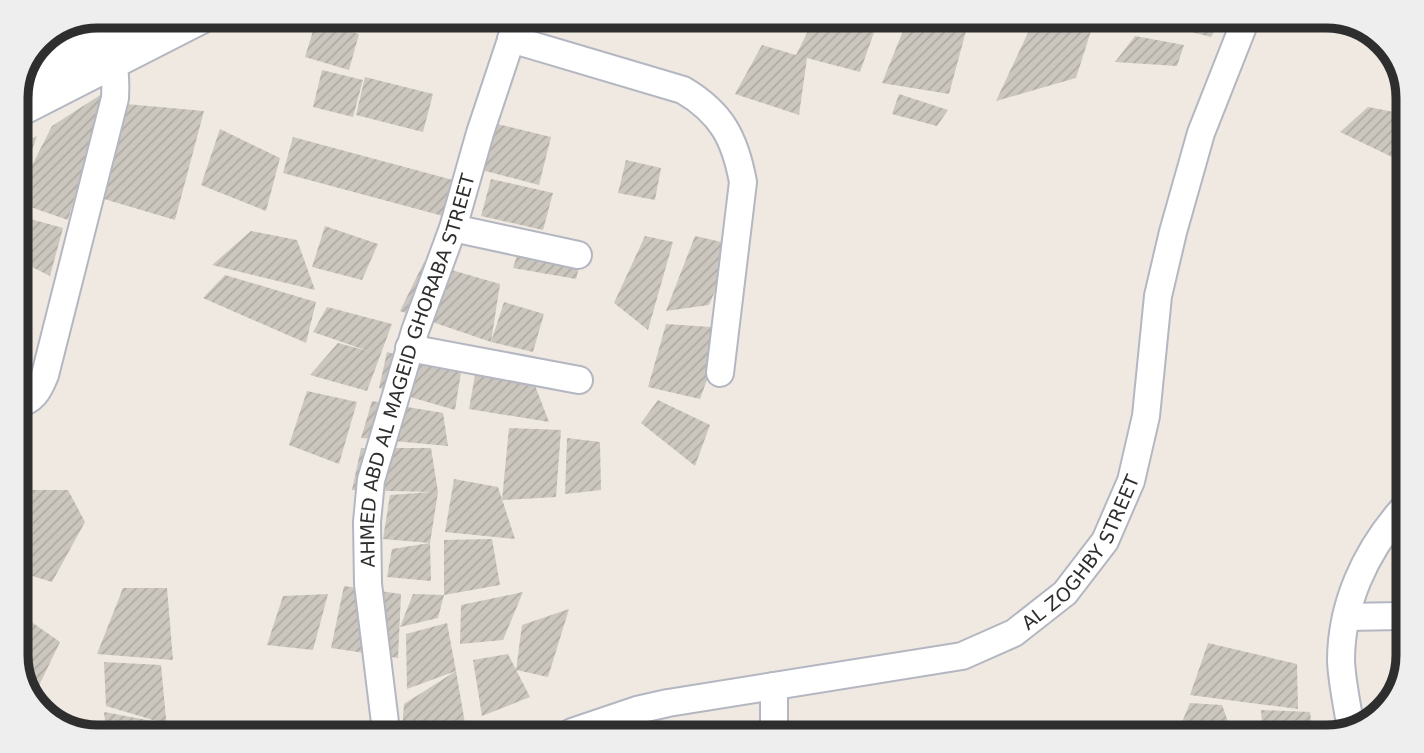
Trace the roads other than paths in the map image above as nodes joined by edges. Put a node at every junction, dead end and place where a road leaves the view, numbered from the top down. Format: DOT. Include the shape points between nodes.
graph roads {
  1 [pos="121,28"];
  2 [pos="153,28"];
  3 [pos="1242,28"];
  4 [pos="514,29"];
  5 [pos="99,41"];
  6 [pos="34,70"];
  7 [pos="28,101"];
  8 [pos="453,228"];
  9 [pos="578,255"];
  10 [pos="409,348"];
  11 [pos="720,373"];
  12 [pos="579,380"];
  13 [pos="28,400"];
  14 [pos="1396,518"];
  15 [pos="1396,616"];
  16 [pos="1346,617"];
  17 [pos="774,686"];
  18 [pos="1350,721"];
  19 [pos="385,725"];
  20 [pos="593,725"];
  21 [pos="774,725"];
  1 -- 5 [label="street"];
  2 -- 5 [label="street"];
  3 -- 17 [label="street, AL ZOGHBY STREET" via="1201,133 1172,232 1158,296 1146,416 1131,481 1105,541 1065,593 1014,633 962,656"];
  4 -- 8 [label="street, AHMED ABD AL MAGEID GHORABA STREET"];
  4 -- 11 [label="street" via="683,90 701,101 724,126 738,154 743,182"];
  5 -- 6 [label="street"];
  5 -- 7 [label="street"];
  5 -- 13 [label="street" via="115,98 45,375 38,393"];
  8 -- 9 [label="street"];
  8 -- 10 [label="street, AHMED ABD AL MAGEID GHORABA STREET"];
  10 -- 12 [label="street"];
  10 -- 19 [label="street, AHMED ABD AL MAGEID GHORABA STREET" via="372,480 367,522 368,584"];
  14 -- 16 [label="street" via="1369,555"];
  15 -- 16 [label="street"];
  16 -- 18 [label="street" via="1341,664"];
  17 -- 20 [label="street, AL ZOGHBY STREET" via="668,703"];
  17 -- 21 [label="street"];
}
